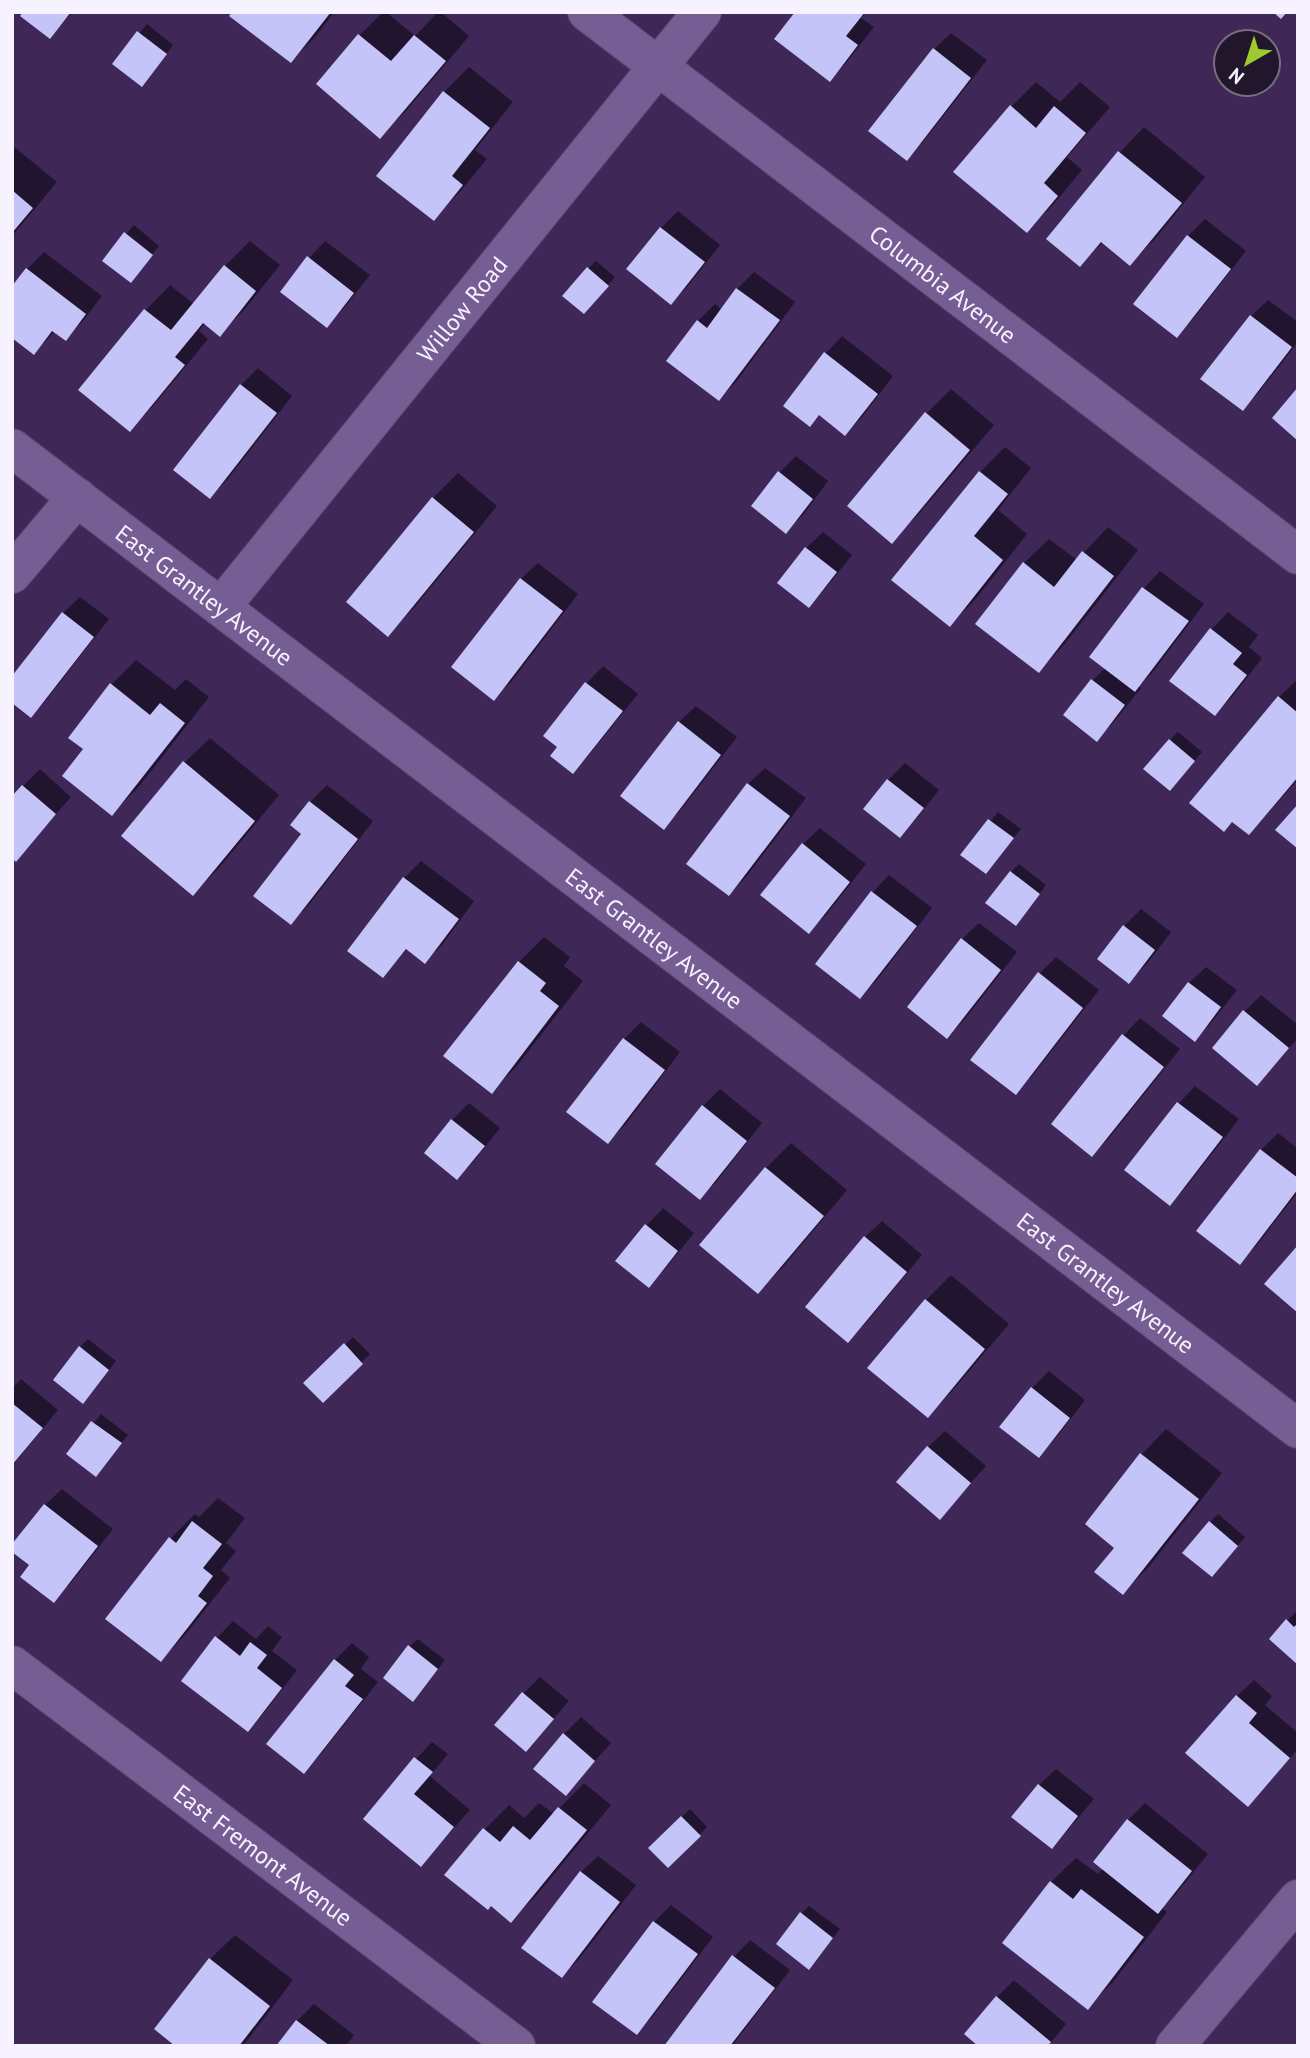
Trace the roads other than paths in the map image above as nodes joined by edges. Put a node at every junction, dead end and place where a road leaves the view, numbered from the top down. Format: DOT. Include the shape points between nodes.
graph roads {
  1 [pos="587,12"];
  2 [pos="702,12"];
  3 [pos="658,68"];
  4 [pos="15,455"];
  5 [pos="77,497"];
  6 [pos="1298,555"];
  7 [pos="12,574"];
  8 [pos="221,607"];
  9 [pos="1298,1429"];
  10 [pos="12,1665"];
  11 [pos="1298,1899"];
  12 [pos="516,2046"];
  13 [pos="1175,2046"];
  1 -- 3 [label="street, Columbia Avenue"];
  2 -- 3 [label="street, Willow Road"];
  3 -- 6 [label="street, Columbia Avenue"];
  3 -- 8 [label="street, Willow Road"];
  4 -- 5 [label="street, East Grantley Avenue"];
  5 -- 7 [label="street"];
  5 -- 8 [label="street, East Grantley Avenue"];
  8 -- 9 [label="street, East Grantley Avenue"];
  10 -- 12 [label="street, East Fremont Avenue"];
  11 -- 13 [label="street"];
}
